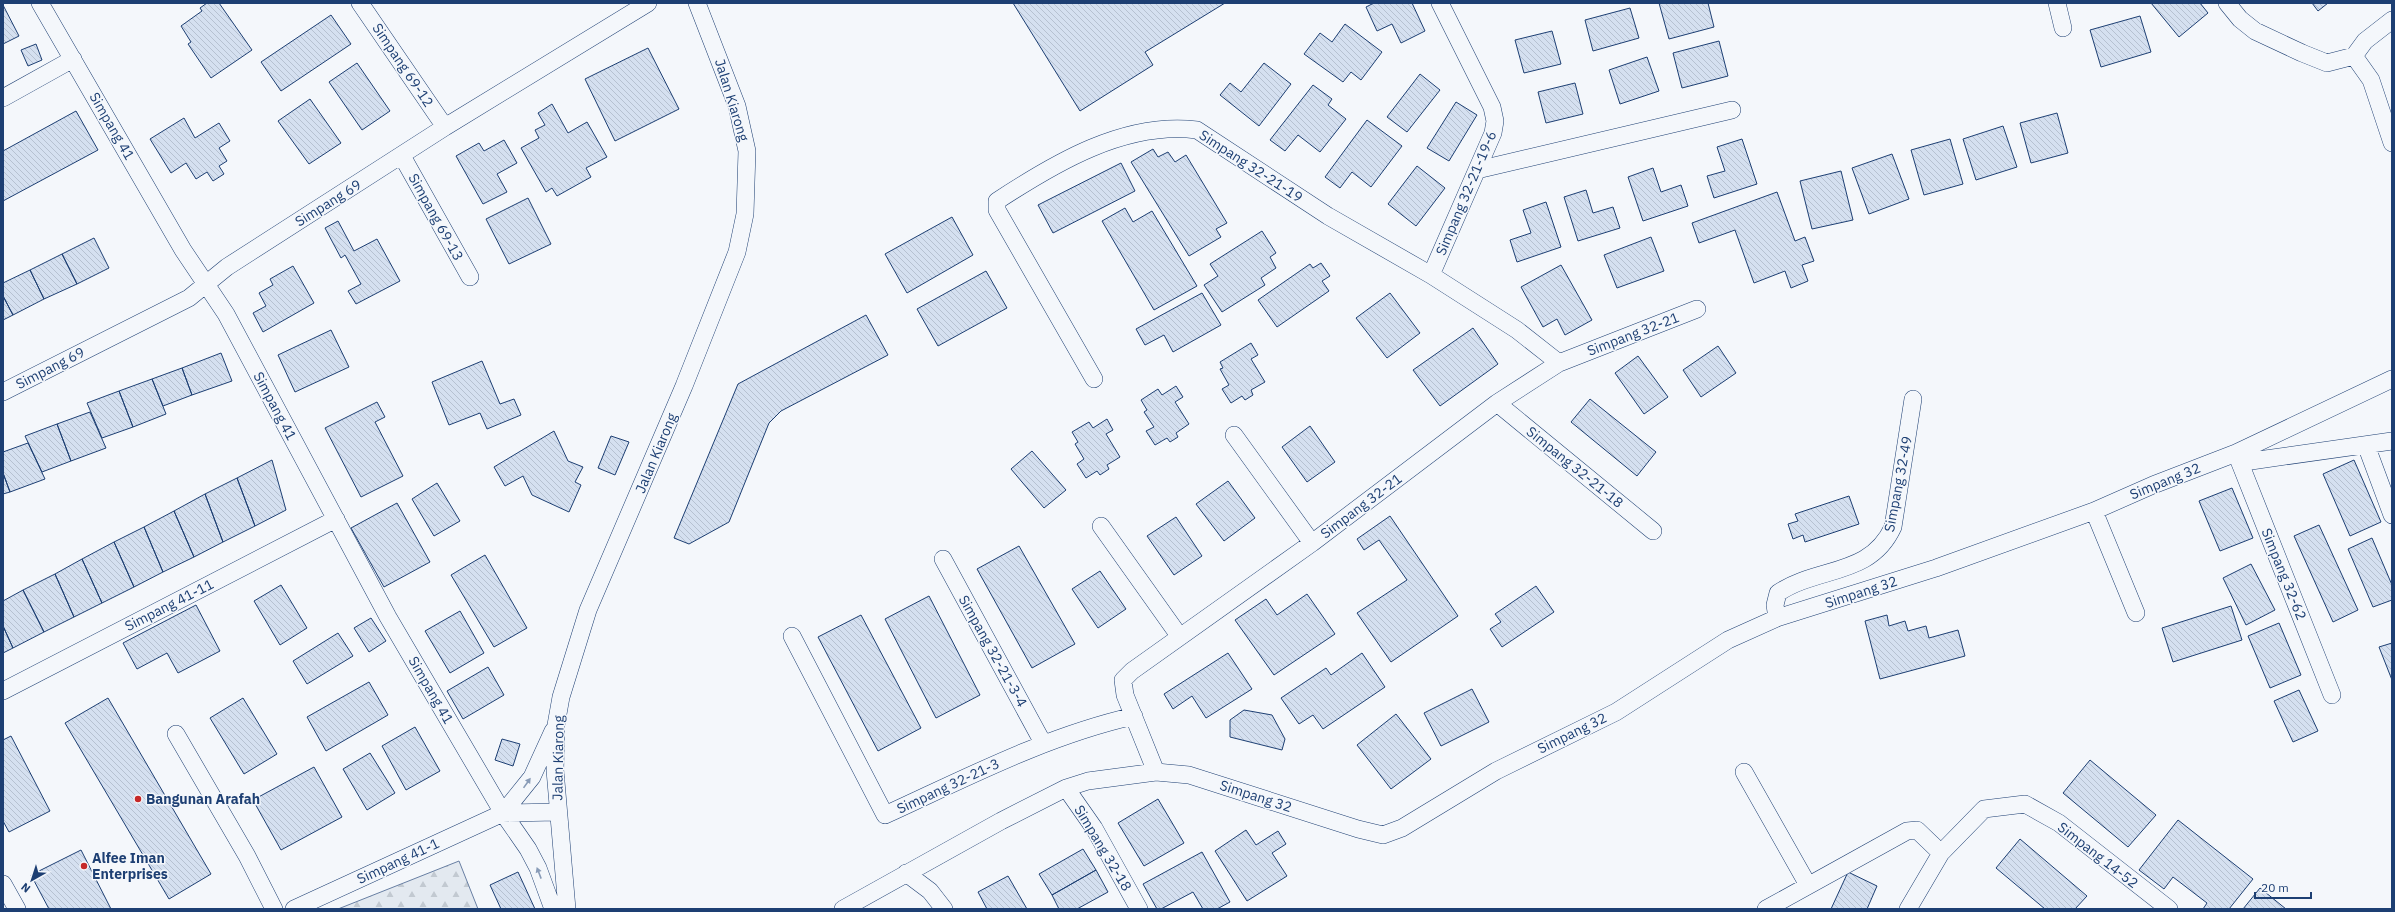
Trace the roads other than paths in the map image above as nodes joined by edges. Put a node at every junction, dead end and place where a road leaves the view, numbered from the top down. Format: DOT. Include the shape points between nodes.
graph roads {
  1 [pos="40,3"];
  2 [pos="360,3"];
  3 [pos="648,3"];
  4 [pos="698,3"];
  5 [pos="1440,3"];
  6 [pos="2057,3"];
  7 [pos="2228,3"];
  8 [pos="2392,20"];
  9 [pos="2063,28"];
  10 [pos="2354,56"];
  11 [pos="73,60"];
  12 [pos="3,98"];
  13 [pos="1732,110"];
  14 [pos="445,127"];
  15 [pos="2392,143"];
  16 [pos="402,156"];
  17 [pos="1477,170"];
  18 [pos="1431,275"];
  19 [pos="470,277"];
  20 [pos="206,285"];
  21 [pos="1697,309"];
  22 [pos="1559,363"];
  23 [pos="1094,379"];
  24 [pos="2392,379"];
  25 [pos="3,392"];
  26 [pos="1913,399"];
  27 [pos="1497,403"];
  28 [pos="1234,436"];
  29 [pos="2392,441"];
  30 [pos="2366,445"];
  31 [pos="2236,453"];
  32 [pos="2094,511"];
  33 [pos="2392,515"];
  34 [pos="336,519"];
  35 [pos="1101,526"];
  36 [pos="1653,531"];
  37 [pos="1312,543"];
  38 [pos="943,559"];
  39 [pos="2136,613"];
  40 [pos="1777,618"];
  41 [pos="792,636"];
  42 [pos="1180,637"];
  43 [pos="3,691"];
  44 [pos="2332,695"];
  45 [pos="1134,716"];
  46 [pos="556,725"];
  47 [pos="176,734"];
  48 [pos="1043,743"];
  49 [pos="1156,772"];
  50 [pos="1744,772"];
  51 [pos="1066,788"];
  52 [pos="557,812"];
  53 [pos="503,813"];
  54 [pos="1941,854"];
  55 [pos="906,873"];
  56 [pos="3,884"];
  57 [pos="1808,885"];
  58 [pos="16,909"];
  59 [pos="274,909"];
  60 [pos="294,909"];
  61 [pos="553,909"];
  62 [pos="567,909"];
  63 [pos="843,909"];
  64 [pos="944,909"];
  65 [pos="1139,909"];
  66 [pos="1766,909"];
  67 [pos="1908,909"];
  68 [pos="2169,909"];
  1 -- 11 [label="street, Simpang 41"];
  2 -- 14 [label="street, Simpang 69-12"];
  3 -- 14 [label="street, Simpang 69"];
  4 -- 46 [label="street, Jalan Kiarong" via="737,106 746,143 746,214 737,252 684,386 588,610 561,697"];
  5 -- 17 [label="street, Simpang 32-21-19-6" via="1492,107 1495,121 1493,133"];
  6 -- 9 [label="street"];
  7 -- 10 [label="street" via="2240,19 2255,31 2302,53 2327,63"];
  8 -- 10 [label="street" via="2366,41"];
  10 -- 15 [label="street" via="2371,80"];
  11 -- 12 [label="street"];
  11 -- 20 [label="street, Simpang 41"];
  13 -- 17 [label="street"];
  14 -- 16 [label="street, Simpang 69"];
  16 -- 19 [label="street, Simpang 69-13"];
  16 -- 20 [label="street, Simpang 69" via="227,268"];
  17 -- 18 [label="street, Simpang 32-21-19-6"];
  18 -- 22 [label="street, Simpang 32-21-19" via="1517,330"];
  18 -- 23 [label="street, Simpang 32-21-19" via="1328,216 1197,130 1176,127 1115,139 1092,147 997,201 997,210"];
  20 -- 25 [label="street, Simpang 69" via="188,298"];
  20 -- 34 [label="street, Simpang 41" via="226,314"];
  21 -- 22 [label="street, Simpang 32-21"];
  22 -- 27 [label="street, Simpang 32-21"];
  24 -- 31 [label="street, Simpang 32"];
  26 -- 40 [label="street, Simpang 32-49" via="1893,527 1886,541 1868,558 1790,585 1778,593 1774,605"];
  27 -- 36 [label="street, Simpang 32-21-18"];
  27 -- 37 [label="street, Simpang 32-21"];
  28 -- 37 [label="street"];
  29 -- 30 [label="street"];
  30 -- 31 [label="street" via="2251,461"];
  30 -- 33 [label="street"];
  31 -- 32 [label="street, Simpang 32" via="2153,484"];
  31 -- 44 [label="street, Simpang 32-62"];
  32 -- 39 [label="street"];
  32 -- 40 [label="street, Simpang 32" via="1936,568"];
  34 -- 43 [label="street, Simpang 41-11"];
  34 -- 53 [label="street, Simpang 41" via="388,617"];
  35 -- 42 [label="street"];
  37 -- 42 [label="street, Simpang 32-21"];
  38 -- 48 [label="street, Simpang 32-21-3-4"];
  40 -- 49 [label="street, Simpang 32" via="1728,640 1616,712 1496,771 1402,828 1383,835 1189,775"];
  41 -- 48 [label="street, Simpang 32-21-3" via="885,815"];
  42 -- 45 [label="street, Simpang 32-21" via="1123,680 1125,695"];
  45 -- 48 [label="street, Simpang 32-21-3" via="1106,722"];
  45 -- 49 [label="street, Simpang 32-21"];
  46 -- 52 [label="street, Jalan Kiarong"];
  53 -- 46 [label="street, Simpang 41-1, one-way" via="532,776"];
  47 -- 59 [label="street" via="247,856"];
  49 -- 51 [label="street, Simpang 32" via="1088,781"];
  50 -- 57 [label="street"];
  51 -- 55 [label="street, Simpang 32"];
  51 -- 65 [label="street, Simpang 32-18" via="1094,828"];
  52 -- 53 [label="street, Simpang 41-1"];
  52 -- 62 [label="street, Jalan Kiarong"];
  53 -- 60 [label="street, Simpang 41-1"];
  61 -- 53 [label="street, one-way" via="538,868"];
  54 -- 57 [label="street" via="1917,830 1907,830"];
  54 -- 67 [label="street"];
  54 -- 68 [label="street, Simpang 14-52" via="1984,809 2025,804 2059,823"];
  55 -- 63 [label="street, Simpang 32"];
  55 -- 64 [label="street" via="930,891"];
  56 -- 58 [label="street"];
  57 -- 66 [label="street"];
}
